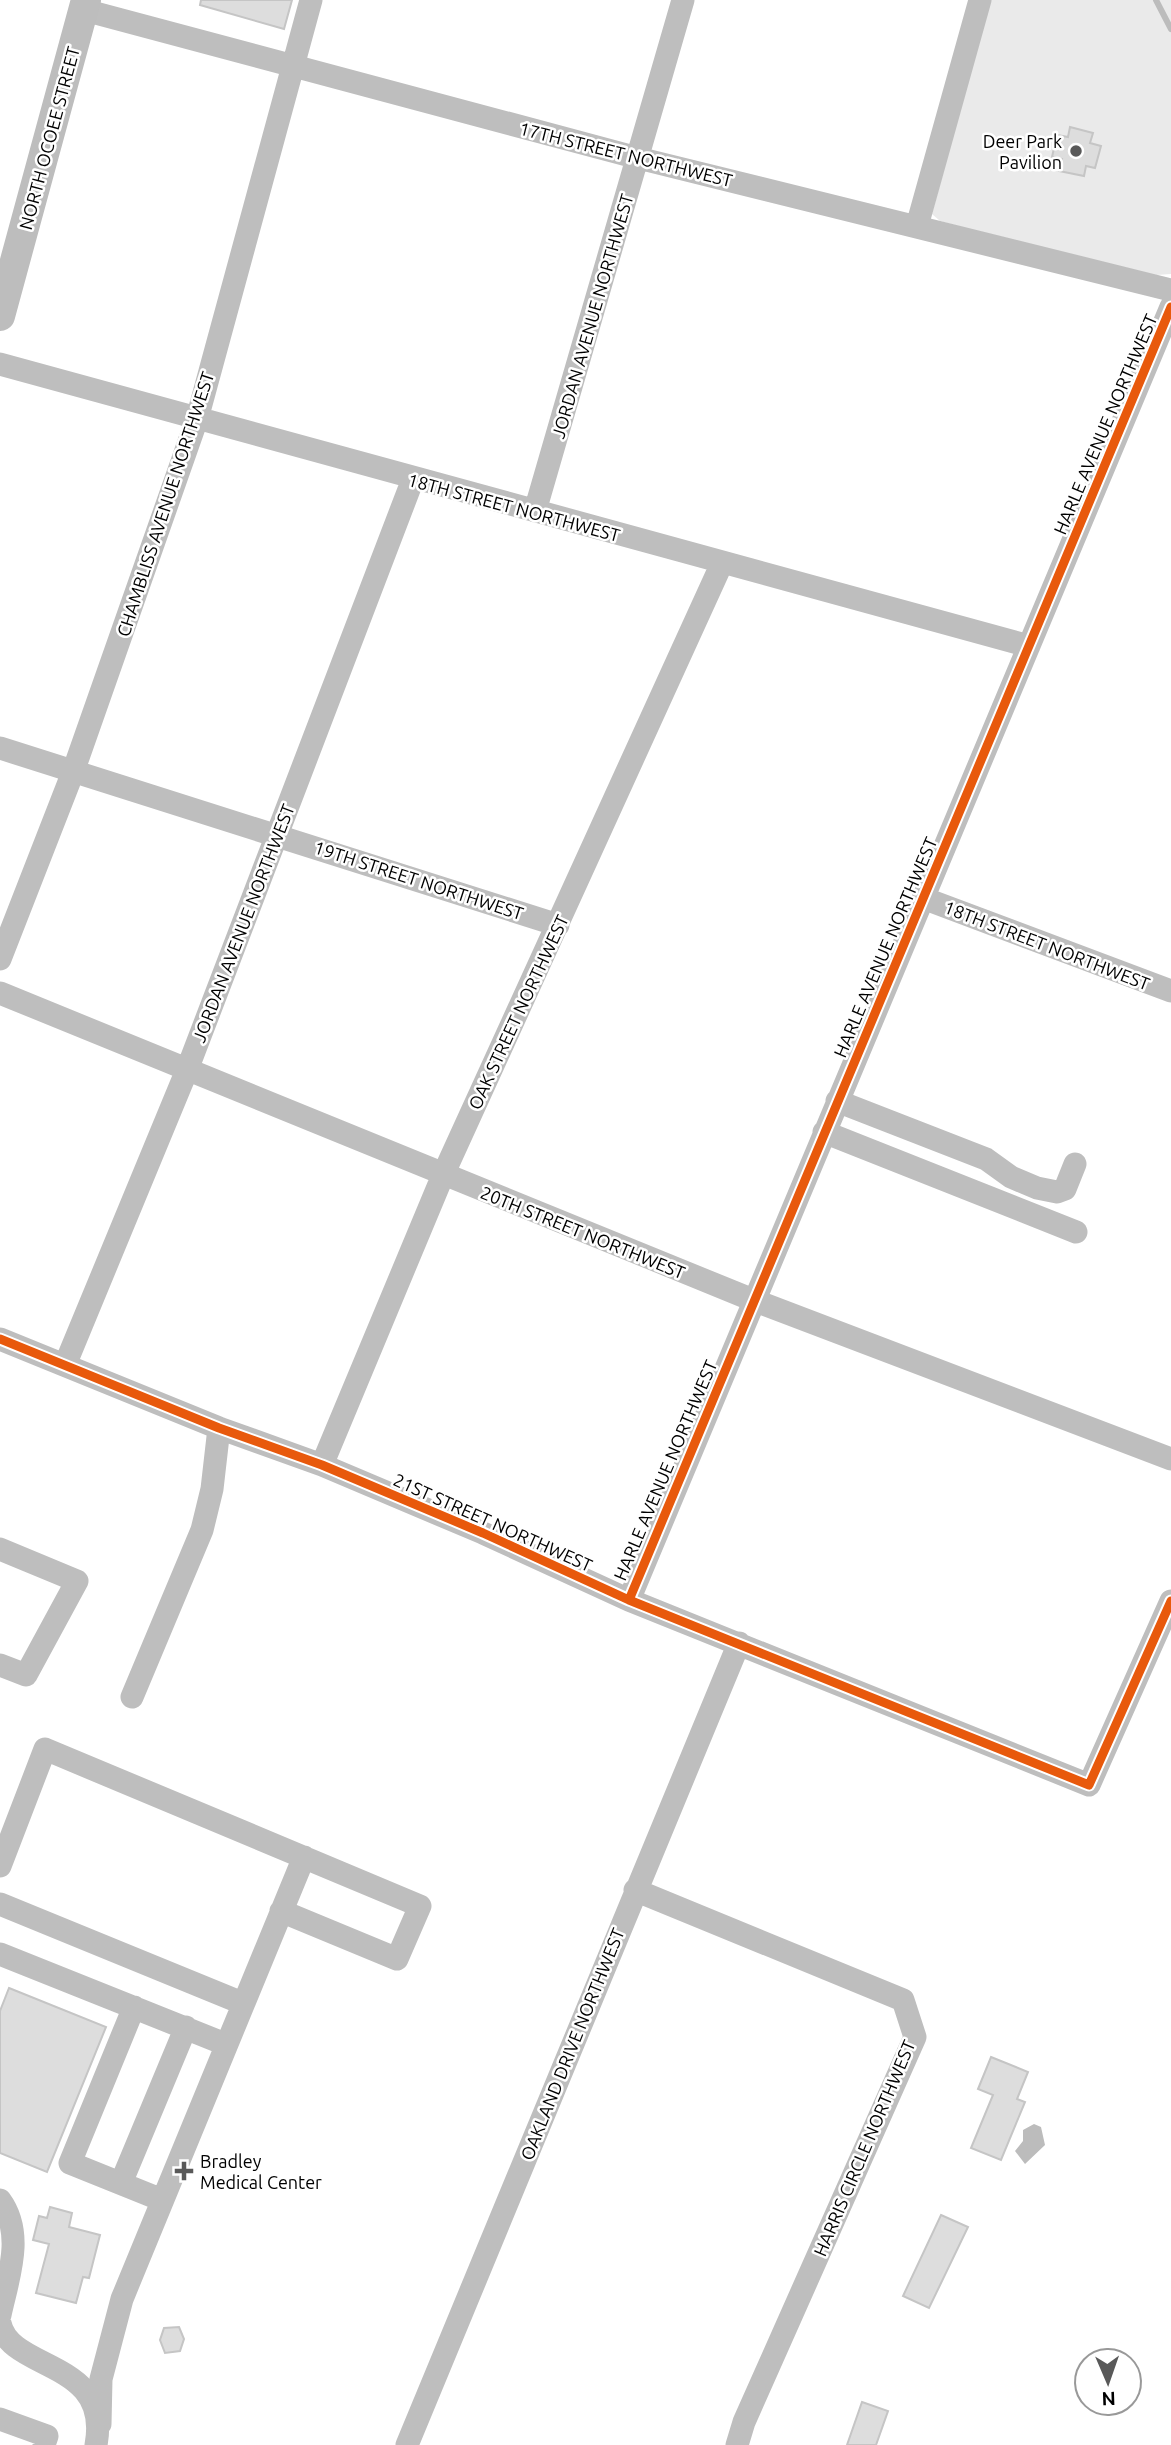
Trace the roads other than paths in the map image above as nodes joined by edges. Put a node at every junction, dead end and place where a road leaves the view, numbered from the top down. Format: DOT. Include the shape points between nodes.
graph roads {
  1 [pos="311,0"];
  2 [pos="683,0"];
  3 [pos="980,0"];
  4 [pos="85,5"];
  5 [pos="291,66"];
  6 [pos="638,158"];
  7 [pos="917,226"];
  8 [pos="1171,290"];
  9 [pos="1171,307"];
  10 [pos="0,316"];
  11 [pos="0,364"];
  12 [pos="197,419"];
  13 [pos="413,479"];
  14 [pos="535,512"];
  15 [pos="722,563"];
  16 [pos="1029,646"];
  17 [pos="0,748"];
  18 [pos="74,772"];
  19 [pos="277,834"];
  20 [pos="923,898"];
  21 [pos="558,925"];
  22 [pos="0,959"];
  23 [pos="0,992"];
  24 [pos="1171,992"];
  25 [pos="187,1070"];
  26 [pos="838,1101"];
  27 [pos="824,1132"];
  28 [pos="1075,1164"];
  29 [pos="443,1175"];
  30 [pos="1076,1232"];
  31 [pos="753,1300"];
  32 [pos="0,1339"];
  33 [pos="65,1365"];
  34 [pos="219,1428"];
  35 [pos="1171,1459"];
  36 [pos="321,1465"];
  37 [pos="0,1549"];
  38 [pos="629,1600"];
  39 [pos="1171,1601"];
  40 [pos="739,1643"];
  41 [pos="0,1665"];
  42 [pos="132,1697"];
  43 [pos="304,1857"];
  44 [pos="0,1866"];
  45 [pos="635,1890"];
  46 [pos="0,1904"];
  47 [pos="281,1912"];
  48 [pos="0,1954"];
  49 [pos="242,2003"];
  50 [pos="134,2007"];
  51 [pos="186,2027"];
  52 [pos="225,2044"];
  53 [pos="121,2183"];
  54 [pos="0,2200"];
  55 [pos="162,2200"];
  56 [pos="0,2315"];
  57 [pos="0,2323"];
  58 [pos="0,2419"];
  59 [pos="98,2435"];
  60 [pos="44,2445"];
  61 [pos="407,2445"];
  62 [pos="737,2445"];
  1 -- 5 [label="street, CHAMBLISS AVENUE NORTHWEST"];
  2 -- 6 [label="street, JORDAN AVENUE NORTHWEST"];
  3 -- 7 [label="street"];
  4 -- 5 [label="street, 17TH STREET NORTHWEST"];
  4 -- 10 [label="main road, NORTH OCOEE STREET"];
  5 -- 6 [label="street, 17TH STREET NORTHWEST"];
  5 -- 12 [label="street, CHAMBLISS AVENUE NORTHWEST"];
  6 -- 7 [label="street, 17TH STREET NORTHWEST"];
  6 -- 14 [label="street, JORDAN AVENUE NORTHWEST"];
  7 -- 8 [label="street, 17TH STREET NORTHWEST"];
  9 -- 16 [label="street, HARLE AVENUE NORTHWEST"];
  11 -- 12 [label="street, 18TH STREET NORTHWEST"];
  12 -- 13 [label="street, 18TH STREET NORTHWEST"];
  12 -- 18 [label="street, CHAMBLISS AVENUE NORTHWEST"];
  13 -- 14 [label="street, 18TH STREET NORTHWEST"];
  13 -- 19 [label="street, JORDAN AVENUE NORTHWEST"];
  14 -- 15 [label="street, 18TH STREET NORTHWEST"];
  15 -- 16 [label="street, 18TH STREET NORTHWEST"];
  15 -- 21 [label="street, OAK STREET NORTHWEST"];
  16 -- 20 [label="street, HARLE AVENUE NORTHWEST"];
  17 -- 18 [label="street, 19TH STREET NORTHWEST"];
  18 -- 19 [label="street, 19TH STREET NORTHWEST"];
  18 -- 22 [label="street, CHAMBLISS AVENUE NORTHWEST"];
  19 -- 21 [label="street, 19TH STREET NORTHWEST"];
  19 -- 25 [label="street, JORDAN AVENUE NORTHWEST"];
  20 -- 24 [label="street, 18TH STREET NORTHWEST"];
  20 -- 26 [label="street, HARLE AVENUE NORTHWEST"];
  21 -- 29 [label="street, OAK STREET NORTHWEST"];
  23 -- 25 [label="street, 20TH STREET NORTHWEST"];
  25 -- 29 [label="street, 20TH STREET NORTHWEST"];
  25 -- 33 [label="street, JORDAN AVENUE NORTHWEST"];
  26 -- 27 [label="street, HARLE AVENUE NORTHWEST"];
  26 -- 28 [label="street" via="986,1158 1011,1177 1037,1188 1065,1189"];
  27 -- 30 [label="street"];
  27 -- 31 [label="street, HARLE AVENUE NORTHWEST"];
  29 -- 31 [label="street, 20TH STREET NORTHWEST"];
  29 -- 36 [label="street, OAK STREET NORTHWEST"];
  31 -- 35 [label="street, 20TH STREET NORTHWEST"];
  31 -- 38 [label="street, HARLE AVENUE NORTHWEST"];
  32 -- 33 [label="street, 21ST STREET NORTHWEST"];
  33 -- 34 [label="street, 21ST STREET NORTHWEST"];
  34 -- 36 [label="street, 21ST STREET NORTHWEST"];
  34 -- 42 [label="street" via="202,1530"];
  36 -- 38 [label="street, 21ST STREET NORTHWEST"];
  37 -- 41 [label="street" via="77,1581 26,1675"];
  38 -- 40 [label="street, 21ST STREET NORTHWEST"];
  39 -- 40 [label="street, 21ST STREET NORTHWEST" via="1089,1785"];
  40 -- 45 [label="street, OAKLAND DRIVE NORTHWEST"];
  43 -- 44 [label="street" via="45,1749"];
  43 -- 47 [label="street"];
  43 -- 47 [label="street" via="420,1906 397,1959"];
  45 -- 61 [label="street, OAKLAND DRIVE NORTHWEST"];
  45 -- 62 [label="street, HARRIS CIRCLE NORTHWEST" via="903,2000 915,2037"];
  46 -- 49 [label="street"];
  47 -- 49 [label="street"];
  48 -- 50 [label="street"];
  49 -- 52 [label="street"];
  50 -- 51 [label="street"];
  50 -- 53 [label="street" via="70,2163"];
  51 -- 52 [label="street"];
  51 -- 53 [label="street"];
  52 -- 55 [label="street"];
  53 -- 55 [label="street"];
  54 -- 56 [label="street" via="13,2229 14,2248"];
  55 -- 59 [label="street" via="108,2344"];
  57 -- 59 [label="street" via="8,2342 74,2379 92,2401"];
  58 -- 60 [label="street" via="47,2436"];
}
